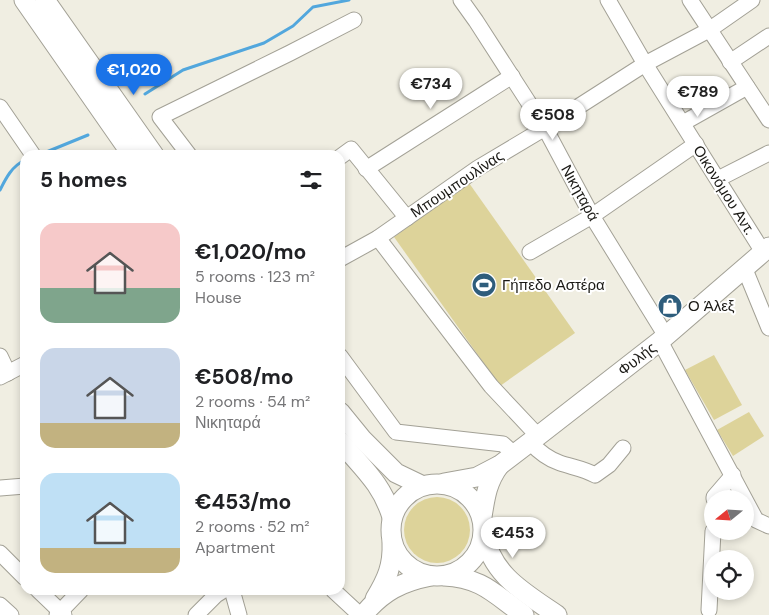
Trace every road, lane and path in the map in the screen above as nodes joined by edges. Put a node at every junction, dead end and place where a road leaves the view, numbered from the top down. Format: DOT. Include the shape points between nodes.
graph roads {
  1 [pos="24,0"];
  2 [pos="45,0"];
  3 [pos="460,0"];
  4 [pos="608,0"];
  5 [pos="690,0"];
  6 [pos="752,0"];
  7 [pos="354,20"];
  8 [pos="709,30"];
  9 [pos="769,36"];
  10 [pos="730,62"];
  11 [pos="646,64"];
  12 [pos="512,76"];
  13 [pos="747,87"];
  14 [pos="0,107"];
  15 [pos="769,120"];
  16 [pos="683,123"];
  17 [pos="545,128"];
  18 [pos="696,144"];
  19 [pos="30,150"];
  20 [pos="129,150"];
  21 [pos="150,150"];
  22 [pos="185,150"];
  23 [pos="769,152"];
  24 [pos="346,153"];
  25 [pos="366,169"];
  26 [pos="718,179"];
  27 [pos="592,216"];
  28 [pos="407,218"];
  29 [pos="378,238"];
  30 [pos="766,249"];
  31 [pos="530,252"];
  32 [pos="345,256"];
  33 [pos="744,267"];
  34 [pos="769,328"];
  35 [pos="663,339"];
  36 [pos="0,356"];
  37 [pos="345,363"];
  38 [pos="20,367"];
  39 [pos="4,375"];
  40 [pos="345,418"];
  41 [pos="534,439"];
  42 [pos="345,447"];
  43 [pos="623,448"];
  44 [pos="507,459"];
  45 [pos="733,475"];
  46 [pos="444,483"];
  47 [pos="20,486"];
  48 [pos="421,486"];
  49 [pos="0,488"];
  50 [pos="719,490"];
  51 [pos="392,517"];
  52 [pos="763,523"];
  53 [pos="483,524"];
  54 [pos="713,540"];
  55 [pos="392,542"];
  56 [pos="0,553"];
  57 [pos="20,573"];
  58 [pos="438,576"];
  59 [pos="43,595"];
  60 [pos="77,595"];
  61 [pos="216,595"];
  62 [pos="233,595"];
  63 [pos="340,595"];
  64 [pos="0,605"];
  65 [pos="523,606"];
  66 [pos="709,610"];
  67 [pos="365,612"];
  68 [pos="60,614"];
  69 [pos="10,615"];
  70 [pos="196,615"];
  71 [pos="239,615"];
  72 [pos="557,615"];
  1 -- 20 [label="main road"];
  2 -- 21 [label="main road"];
  3 -- 12 [label="street, Νικηταρά"];
  4 -- 11 [label="street, Οικονόμου Αντ."];
  5 -- 8 [label="street"];
  6 -- 8 [label="street, Μπουμπουλίνας"];
  7 -- 22 [label="street" via="160,117"];
  8 -- 10 [label="street"];
  8 -- 11 [label="street, Μπουμπουλίνας"];
  9 -- 10 [label="street"];
  10 -- 13 [label="street"];
  11 -- 16 [label="street, Οικονόμου Αντ."];
  11 -- 17 [label="street, Μπουμπουλίνας"];
  12 -- 17 [label="street, Νικηταρά"];
  12 -- 25 [label="street"];
  13 -- 15 [label="street"];
  13 -- 16 [label="street"];
  14 -- 19 [label="street"];
  16 -- 18 [label="street, Οικονόμου Αντ."];
  17 -- 27 [label="street, Νικηταρά"];
  17 -- 28 [label="street, Μπουμπουλίνας" via="478,168"];
  18 -- 26 [label="street, Οικονόμου Αντ."];
  18 -- 27 [label="street"];
  23 -- 26 [label="street"];
  24 -- 25 [label="street"];
  25 -- 28 [label="street"];
  26 -- 30 [label="street, Οικονόμου Αντ."];
  27 -- 31 [label="street"];
  27 -- 35 [label="street, Νικηταρά"];
  28 -- 29 [label="street, Μπουμπουλίνας"];
  29 -- 32 [label="street, Μπουμπουλίνας"];
  29 -- 41 [label="street"];
  30 -- 33 [label="main road, Φυλής"];
  33 -- 34 [label="street"];
  33 -- 35 [label="main road, Φυλής"];
  35 -- 41 [label="main road, Φυλής"];
  35 -- 45 [label="street, Νικηταρά"];
  36 -- 39 [label="street"];
  37 -- 44 [label="street" via="396,432 503,444"];
  38 -- 39 [label="street"];
  40 -- 48 [label="main road" via="396,473"];
  41 -- 43 [label="street" via="548,458 595,475 609,465"];
  41 -- 44 [label="main road, Φυλής"];
  42 -- 51 [label="main road" via="379,487"];
  44 -- 46 [label="main road, Φυλής" via="477,477"];
  44 -- 53 [label="main road, Φυλής" via="491,476"];
  45 -- 50 [label="street"];
  45 -- 52 [label="street, Νικηταρά"];
  46 -- 48 [label="main road"];
  46 -- 53 [label="main road" via="460,489 474,501"];
  47 -- 49 [label="street"];
  48 -- 51 [label="main road" via="408,493"];
  51 -- 55 [label="main road"];
  53 -- 58 [label="main road" via="480,548 471,561 459,571"];
  53 -- 65 [label="main road" via="490,556"];
  54 -- 66 [label="street"];
  55 -- 58 [label="main road" via="407,565 418,572"];
  55 -- 67 [label="main road" via="388,574"];
  56 -- 57 [label="street"];
  58 -- 65 [label="main road" via="472,580"];
  58 -- 67 [label="main road" via="399,585"];
  59 -- 68 [label="street"];
  60 -- 68 [label="street"];
  61 -- 70 [label="street"];
  62 -- 71 [label="street"];
  63 -- 67 [label="street"];
  64 -- 69 [label="street"];
  65 -- 72 [label="main road"];
}
